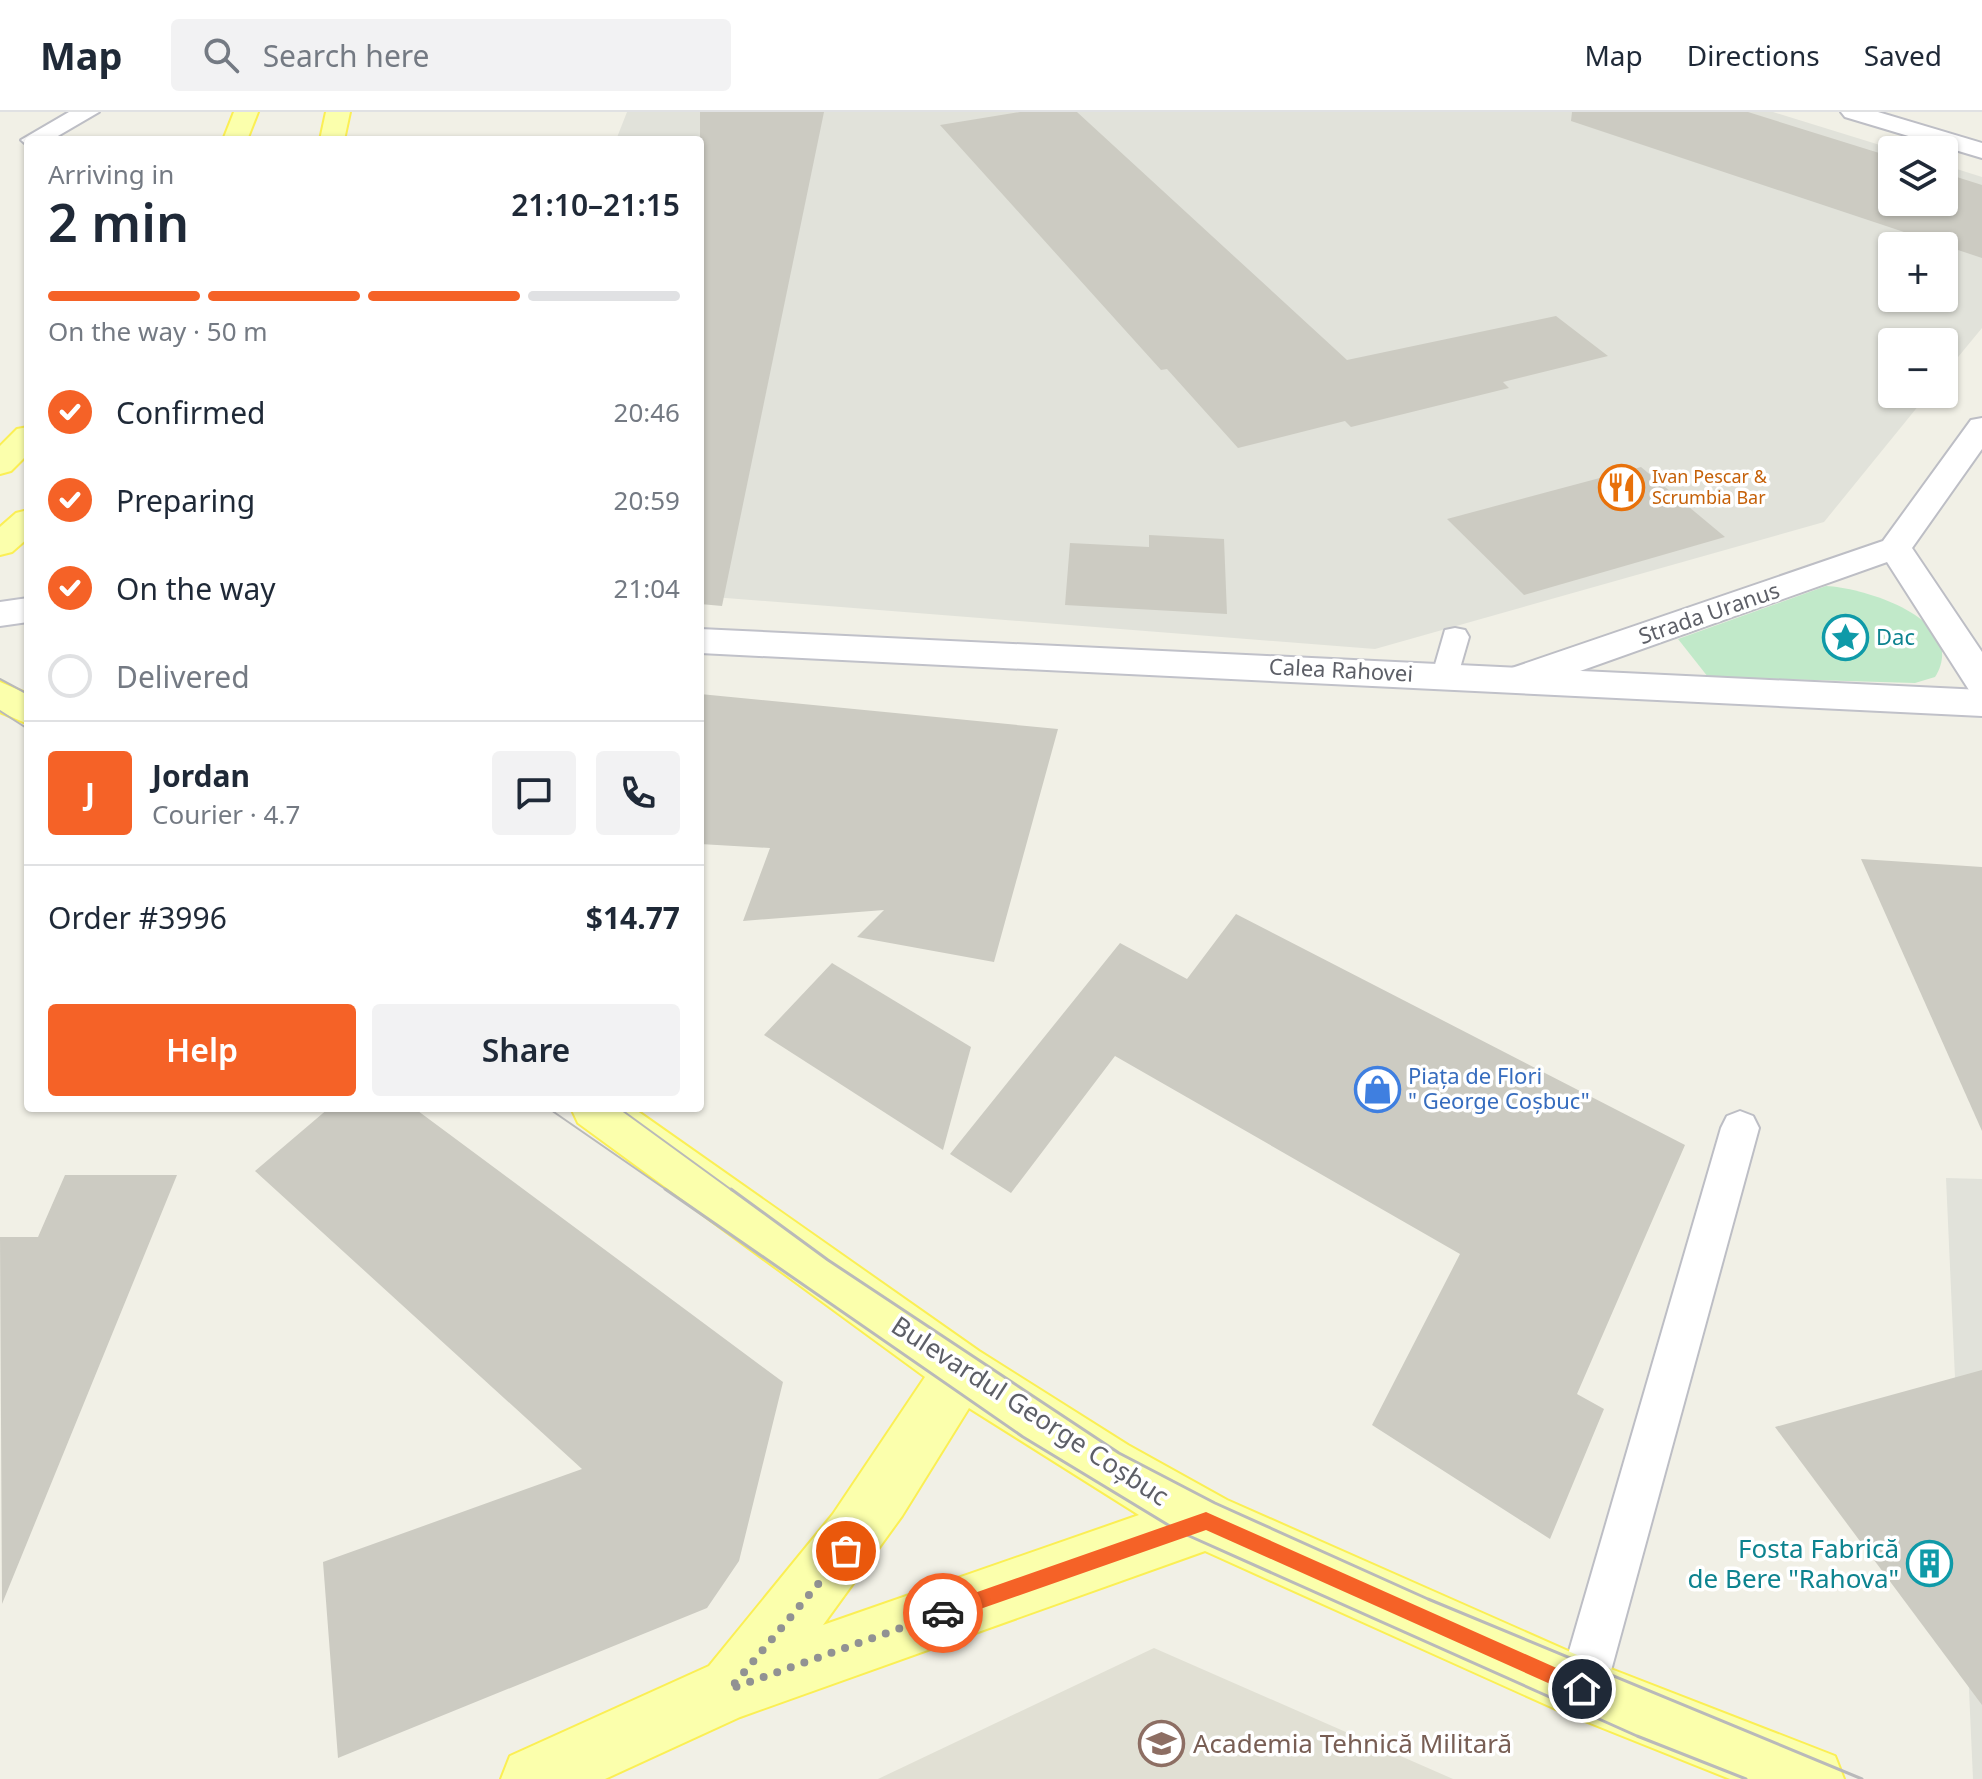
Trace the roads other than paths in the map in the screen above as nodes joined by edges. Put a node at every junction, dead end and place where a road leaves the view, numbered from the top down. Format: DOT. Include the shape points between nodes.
graph roads {
  1 [pos="87,112"];
  2 [pos="246,112"];
  3 [pos="338,112"];
  4 [pos="1853,112"];
  5 [pos="40,136"];
  6 [pos="237,136"];
  7 [pos="333,136"];
  8 [pos="1982,151"];
  9 [pos="1982,427"];
  10 [pos="24,440"];
  11 [pos="0,464"];
  12 [pos="24,524"];
  13 [pos="0,545"];
  14 [pos="1895,548"];
  15 [pos="24,611"];
  16 [pos="0,614"];
  17 [pos="1455,637"];
  18 [pos="704,641"];
  19 [pos="1446,675"];
  20 [pos="1522,678"];
  21 [pos="1982,681"];
  22 [pos="0,695"];
  23 [pos="1982,703"];
  24 [pos="24,709"];
  25 [pos="601,1112"];
  26 [pos="1740,1128"];
  27 [pos="960,1370"];
  28 [pos="1206,1521"];
  29 [pos="730,1689"];
  30 [pos="1582,1689"];
  31 [pos="533,1779"];
  32 [pos="1812,1779"];
  1 -- 5 [label="street"];
  2 -- 6 [label="main road"];
  3 -- 7 [label="main road"];
  4 -- 8 [label="street"];
  9 -- 14 [label="street"];
  10 -- 11 [label="main road"];
  12 -- 13 [label="main road"];
  14 -- 20 [label="street, Strada Uranus"];
  14 -- 21 [label="street"];
  15 -- 16 [label="street"];
  17 -- 19 [label="lane"];
  18 -- 19 [label="street, Calea Rahovei"];
  19 -- 20 [label="street, Calea Rahovei"];
  20 -- 23 [label="street, Calea Rahovei"];
  22 -- 24 [label="main road"];
  25 -- 27 [label="main road, Bulevardul George Coșbuc"];
  26 -- 30 [label="lane"];
  27 -- 28 [label="main road, Bulevardul George Coșbuc"];
  27 -- 29 [label="main road" via="846,1551"];
  28 -- 29 [label="main road"];
  28 -- 30 [label="main road, Bulevardul George Coșbuc"];
  29 -- 31 [label="main road"];
  30 -- 32 [label="main road, Bulevardul George Coșbuc"];
}
